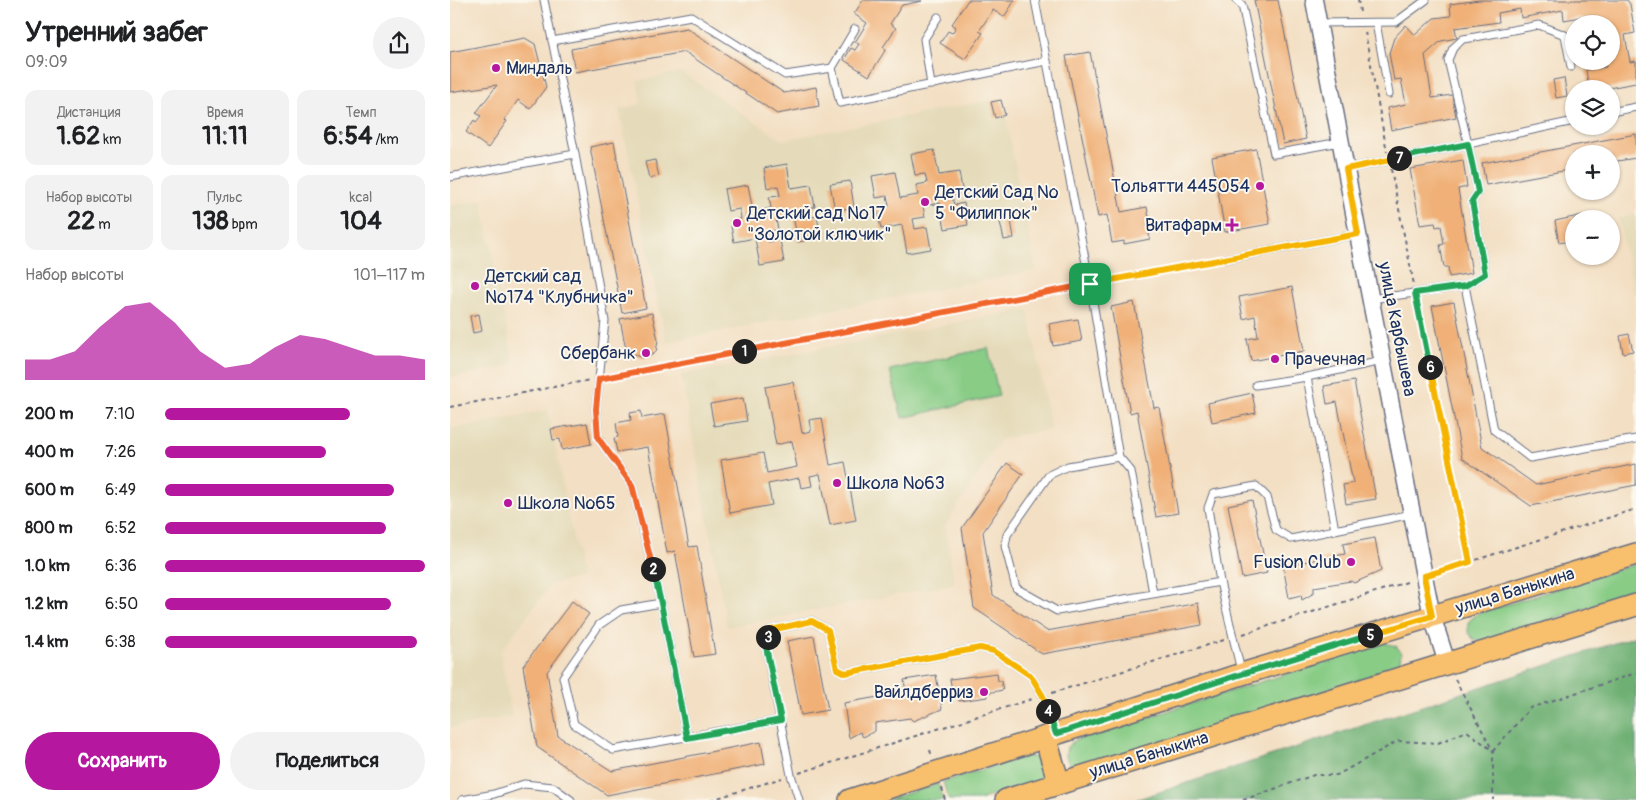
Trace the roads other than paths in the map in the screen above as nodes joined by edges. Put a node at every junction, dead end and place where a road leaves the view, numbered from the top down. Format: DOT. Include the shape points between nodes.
graph roads {
  1 [pos="544,0"];
  2 [pos="1035,0"];
  3 [pos="1236,0"];
  4 [pos="1314,0"];
  5 [pos="1426,0"];
  6 [pos="938,17"];
  7 [pos="1319,23"];
  8 [pos="1376,23"];
  9 [pos="855,30"];
  10 [pos="1565,35"];
  11 [pos="552,41"];
  12 [pos="1047,61"];
  13 [pos="832,68"];
  14 [pos="931,85"];
  15 [pos="1389,94"];
  16 [pos="1636,107"];
  17 [pos="1620,110"];
  18 [pos="1565,122"];
  19 [pos="1341,142"];
  20 [pos="1468,144"];
  21 [pos="575,154"];
  22 [pos="1346,169"];
  23 [pos="450,177"];
  24 [pos="1358,234"];
  25 [pos="1224,259"];
  26 [pos="1465,286"];
  27 [pos="1370,299"];
  28 [pos="1382,361"];
  29 [pos="1307,377"];
  30 [pos="1256,385"];
  31 [pos="1636,438"];
  32 [pos="1119,458"];
  33 [pos="1412,514"];
  34 [pos="1336,530"];
  35 [pos="1636,554"];
  36 [pos="1220,582"];
  37 [pos="1153,593"];
  38 [pos="661,603"];
  39 [pos="1636,605"];
  40 [pos="1432,616"];
  41 [pos="1447,663"];
  42 [pos="1242,674"];
  43 [pos="781,720"];
  44 [pos="1050,736"];
  45 [pos="687,738"];
  46 [pos="1059,783"];
  47 [pos="462,800"];
  48 [pos="571,800"];
  49 [pos="799,800"];
  50 [pos="850,800"];
  51 [pos="1006,800"];
  1 -- 11 [label="lane"];
  2 -- 12 [label="lane"];
  3 -- 19 [label="lane" via="1242,4 1274,154"];
  4 -- 7 [label="street, улица Карбышева"];
  5 -- 8 [label="lane" via="1396,22"];
  6 -- 14 [label="lane" via="924,40"];
  7 -- 8 [label="lane"];
  7 -- 19 [label="street, улица Карбышева"];
  8 -- 15 [label="lane"];
  9 -- 13 [label="lane"];
  10 -- 20 [label="lane" via="1539,25 1457,43 1448,60"];
  11 -- 13 [label="lane" via="691,16 785,75"];
  11 -- 21 [label="lane"];
  12 -- 14 [label="lane"];
  12 -- 32 [label="lane" via="1090,284"];
  13 -- 14 [label="lane" via="840,103"];
  16 -- 17 [label="lane"];
  18 -- 20 [label="lane"];
  19 -- 22 [label="street, улица Карбышева"];
  20 -- 22 [label="lane"];
  20 -- 26 [label="lane" via="1478,192 1472,201 1485,274"];
  21 -- 23 [label="lane"];
  21 -- 38 [label="lane" via="605,321 596,409 598,438 632,485"];
  22 -- 24 [label="street, улица Карбышева"];
  24 -- 25 [label="lane"];
  24 -- 27 [label="street, улица Карбышева"];
  26 -- 27 [label="lane"];
  26 -- 31 [label="lane" via="1494,430 1530,458"];
  27 -- 28 [label="street, улица Карбышева"];
  28 -- 29 [label="lane"];
  28 -- 33 [label="street, улица Карбышева"];
  29 -- 30 [label="lane"];
  29 -- 34 [label="lane"];
  32 -- 37 [label="lane" via="1131,471"];
  32 -- 37 [label="lane" via="1068,466 1049,475 1007,535 1005,546 1009,563 1016,588 1057,611"];
  33 -- 34 [label="lane"];
  33 -- 40 [label="street, улица Карбышева"];
  34 -- 36 [label="lane" via="1291,539 1276,530 1267,496 1256,486 1213,494 1208,508"];
  35 -- 40 [label="main road, улица Баныкина"];
  36 -- 37 [label="lane"];
  36 -- 42 [label="lane"];
  38 -- 45 [label="lane"];
  38 -- 45 [label="lane" via="621,610 599,625 563,677 574,724 613,750"];
  39 -- 41 [label="main road, улица Баныкина"];
  40 -- 41 [label="street, улица Карбышева"];
  40 -- 42 [label="main road, улица Баныкина"];
  41 -- 46 [label="main road, улица Баныкина"];
  42 -- 44 [label="main road, улица Баныкина"];
  43 -- 44 [label="lane" via="765,642 771,630 812,621 828,630 837,669 845,673 980,648 994,651 1031,676 1043,696"];
  43 -- 45 [label="lane"];
  43 -- 49 [label="lane"];
  44 -- 46 [label="main road"];
  44 -- 50 [label="main road, улица Баныкина"];
  46 -- 51 [label="main road, улица Баныкина"];
  47 -- 48 [label="lane" via="524,784 553,787"];
}
